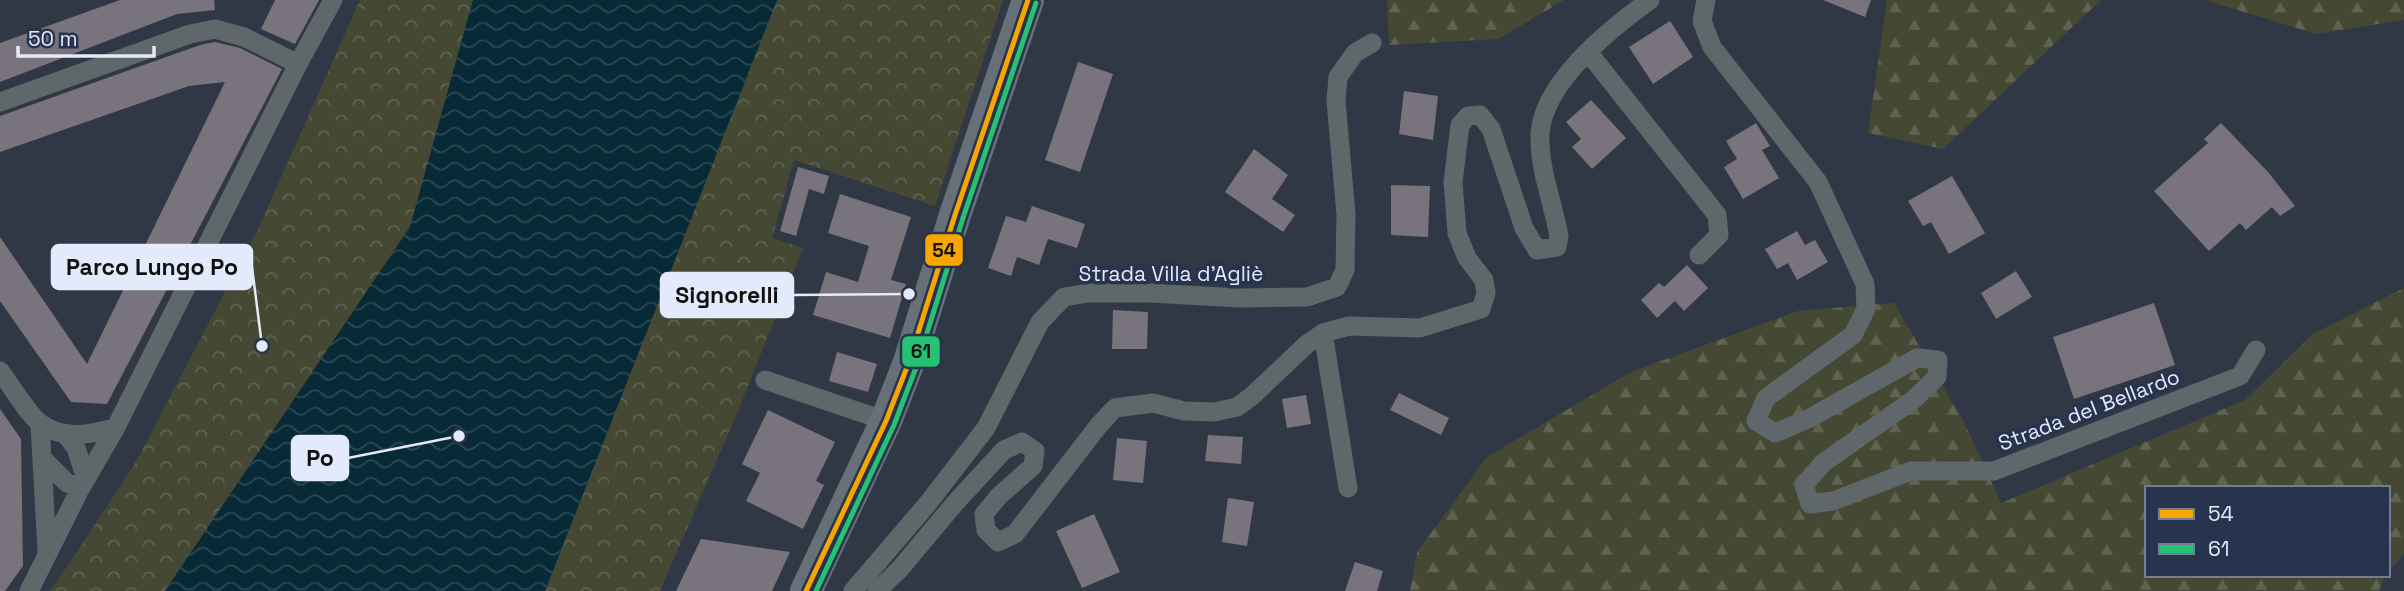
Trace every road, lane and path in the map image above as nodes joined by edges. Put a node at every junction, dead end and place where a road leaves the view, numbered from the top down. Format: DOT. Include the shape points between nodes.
graph roads {
  1 [pos="333,0"];
  2 [pos="1028,0"];
  3 [pos="1650,0"];
  4 [pos="1706,0"];
  5 [pos="1372,43"];
  6 [pos="1588,52"];
  7 [pos="298,64"];
  8 [pos="0,102"];
  9 [pos="1699,254"];
  10 [pos="1323,333"];
  11 [pos="2256,350"];
  12 [pos="0,371"];
  13 [pos="765,380"];
  14 [pos="886,421"];
  15 [pos="40,424"];
  16 [pos="116,427"];
  17 [pos="66,435"];
  18 [pos="43,459"];
  19 [pos="83,483"];
  20 [pos="1348,488"];
  21 [pos="47,557"];
  22 [pos="29,591"];
  23 [pos="806,591"];
  24 [pos="853,591"];
  25 [pos="877,591"];
  1 -- 7 [label="street"];
  2 -- 14 [label="main road"];
  3 -- 6 [label="street"];
  4 -- 11 [label="street, Strada del Bellardo" via="1702,21 1712,47 1818,183 1866,284 1866,309 1853,335 1766,398 1756,421 1775,433 1917,358 1938,360 1937,377 1913,400 1823,463 1804,485 1810,504 1911,471 1994,471 2240,376"];
  5 -- 24 [label="street, Strada Villa d'Agliè" via="1355,53 1338,77 1346,214 1345,270 1337,287 1307,297 1113,293 1065,297 1040,322 986,428"];
  6 -- 9 [label="street" via="1717,215 1718,235"];
  6 -- 10 [label="street" via="1556,89 1540,135 1559,236 1557,247 1537,250 1524,228 1491,129 1480,115 1468,116 1460,125 1453,182 1457,233 1467,258 1484,280 1486,293 1480,309 1420,328 1349,326"];
  7 -- 8 [label="street" via="244,37 215,29"];
  7 -- 16 [label="street"];
  10 -- 20 [label="street"];
  10 -- 25 [label="street" via="1237,407 1214,412 1153,403 1115,408 1015,534 998,542 986,530 984,514 1033,466 1035,451 1022,442 1004,450"];
  12 -- 15 [label="street"];
  13 -- 14 [label="street"];
  14 -- 23 [label="main road"];
  15 -- 17 [label="street"];
  15 -- 18 [label="street"];
  16 -- 17 [label="street" via="95,434"];
  16 -- 19 [label="street"];
  17 -- 19 [label="street" via="76,448"];
  18 -- 19 [label="street" via="67,483"];
  18 -- 21 [label="street"];
  19 -- 21 [label="street"];
  21 -- 22 [label="street"];
}
